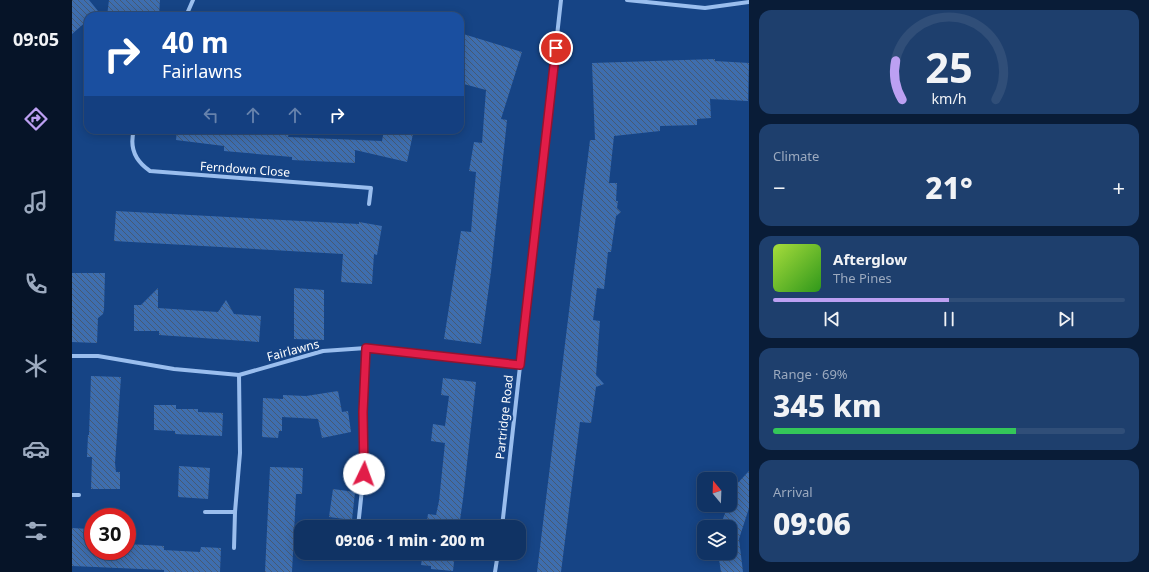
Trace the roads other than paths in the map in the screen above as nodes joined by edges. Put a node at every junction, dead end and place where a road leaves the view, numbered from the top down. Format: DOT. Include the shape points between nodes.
graph roads {
  1 [pos="193,0"];
  2 [pos="561,0"];
  3 [pos="627,0"];
  4 [pos="749,2"];
  5 [pos="188,12"];
  6 [pos="133,134"];
  7 [pos="369,204"];
  8 [pos="366,348"];
  9 [pos="72,356"];
  10 [pos="520,365"];
  11 [pos="239,375"];
  12 [pos="72,495"];
  13 [pos="79,495"];
  14 [pos="205,512"];
  15 [pos="235,512"];
  16 [pos="359,520"];
  17 [pos="503,520"];
  18 [pos="234,548"];
  19 [pos="497,560"];
  20 [pos="496,572"];
  1 -- 5 [label="street"];
  2 -- 10 [label="street, Partridge Road"];
  3 -- 4 [label="street" via="705,8"];
  6 -- 7 [label="street, Ferndown Close" via="134,154 138,162 150,171 371,188"];
  8 -- 10 [label="street, Fairlawns"];
  8 -- 11 [label="street, Fairlawns" via="323,351"];
  8 -- 16 [label="street" via="363,412 365,461"];
  9 -- 11 [label="street, Fairlawns" via="98,356 174,370"];
  10 -- 17 [label="street, Partridge Road"];
  11 -- 15 [label="street" via="240,453"];
  12 -- 13 [label="street"];
  14 -- 15 [label="street"];
  15 -- 18 [label="street"];
  19 -- 20 [label="street"];
}
